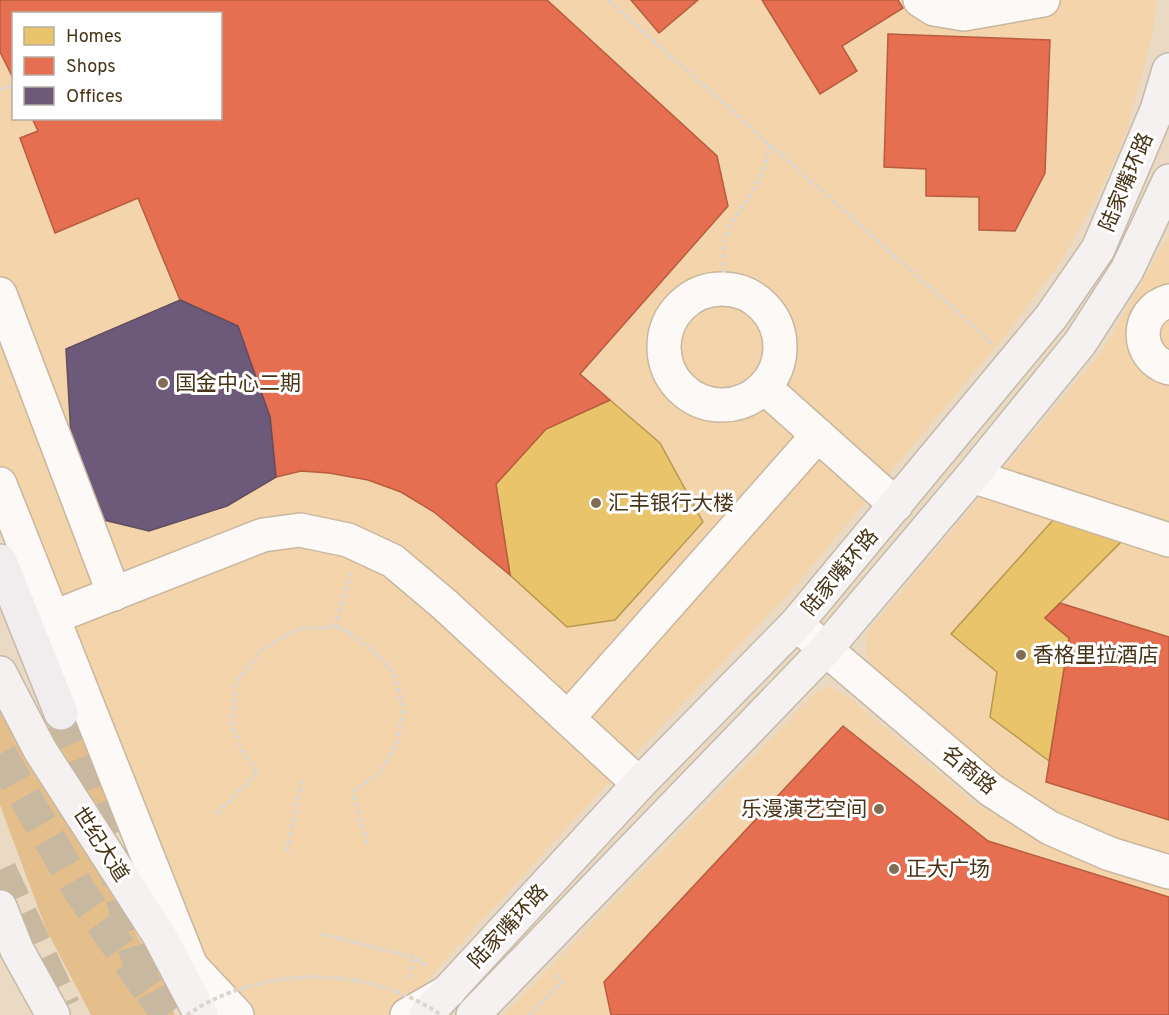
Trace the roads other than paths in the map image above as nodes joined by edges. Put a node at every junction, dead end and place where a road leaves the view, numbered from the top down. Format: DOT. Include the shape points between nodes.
graph roads {
  1 [pos="920,0"];
  2 [pos="1042,0"];
  3 [pos="1169,70"];
  4 [pos="1169,181"];
  5 [pos="0,294"];
  6 [pos="1110,297"];
  7 [pos="1158,309"];
  8 [pos="1169,368"];
  9 [pos="764,387"];
  10 [pos="818,435"];
  11 [pos="972,476"];
  12 [pos="0,484"];
  13 [pos="896,505"];
  14 [pos="1169,540"];
  15 [pos="0,561"];
  16 [pos="114,594"];
  17 [pos="54,617"];
  18 [pos="796,624"];
  19 [pos="825,650"];
  20 [pos="0,673"];
  21 [pos="62,713"];
  22 [pos="568,718"];
  23 [pos="639,784"];
  24 [pos="1169,872"];
  25 [pos="0,907"];
  26 [pos="16,949"];
  27 [pos="187,996"];
  28 [pos="449,996"];
  29 [pos="482,1009"];
  30 [pos="53,1015"];
  31 [pos="77,1015"];
  32 [pos="201,1015"];
  33 [pos="237,1015"];
  34 [pos="407,1015"];
  35 [pos="426,1015"];
  1 -- 2 [label="street" via="934,9 964,14"];
  3 -- 13 [label="main road, 陆家嘴环路" via="1157,110 1098,249 1051,317"];
  4 -- 6 [label="main road, 陆家嘴环路"];
  5 -- 16 [label="street"];
  6 -- 7 [label="street"];
  6 -- 11 [label="main road, 陆家嘴环路" via="1080,343"];
  7 -- 8 [label="street" via="1142,336 1144,347 1157,363"];
  9 -- 9 [label="street" via="748,399 730,405 711,404 685,391 667,368 663,349 674,312 688,298 706,290 725,288 760,302 776,326 780,353 775,372"];
  9 -- 10 [label="street"];
  10 -- 13 [label="street"];
  10 -- 22 [label="street"];
  11 -- 14 [label="street"];
  11 -- 19 [label="main road, 陆家嘴环路"];
  12 -- 17 [label="street"];
  13 -- 18 [label="main road, 陆家嘴环路"];
  15 -- 21 [label="highway"];
  16 -- 17 [label="street"];
  16 -- 22 [label="street" via="263,535 300,530 348,540 393,561"];
  17 -- 27 [label="street"];
  18 -- 19 [label="street, 名商路"];
  18 -- 23 [label="main road, 陆家嘴环路"];
  19 -- 24 [label="street, 名商路" via="1001,796 1050,828 1110,854"];
  19 -- 29 [label="main road, 陆家嘴环路"];
  20 -- 27 [label="main road, 世纪大道" via="40,750 159,935"];
  22 -- 23 [label="street"];
  23 -- 28 [label="main road, 陆家嘴环路"];
  25 -- 26 [label="main road"];
  26 -- 30 [label="main road"];
  26 -- 31 [label="main road" via="62,989"];
  27 -- 32 [label="main road, 世纪大道"];
  27 -- 33 [label="street"];
  28 -- 34 [label="street"];
  28 -- 35 [label="main road, 陆家嘴环路"];
}
